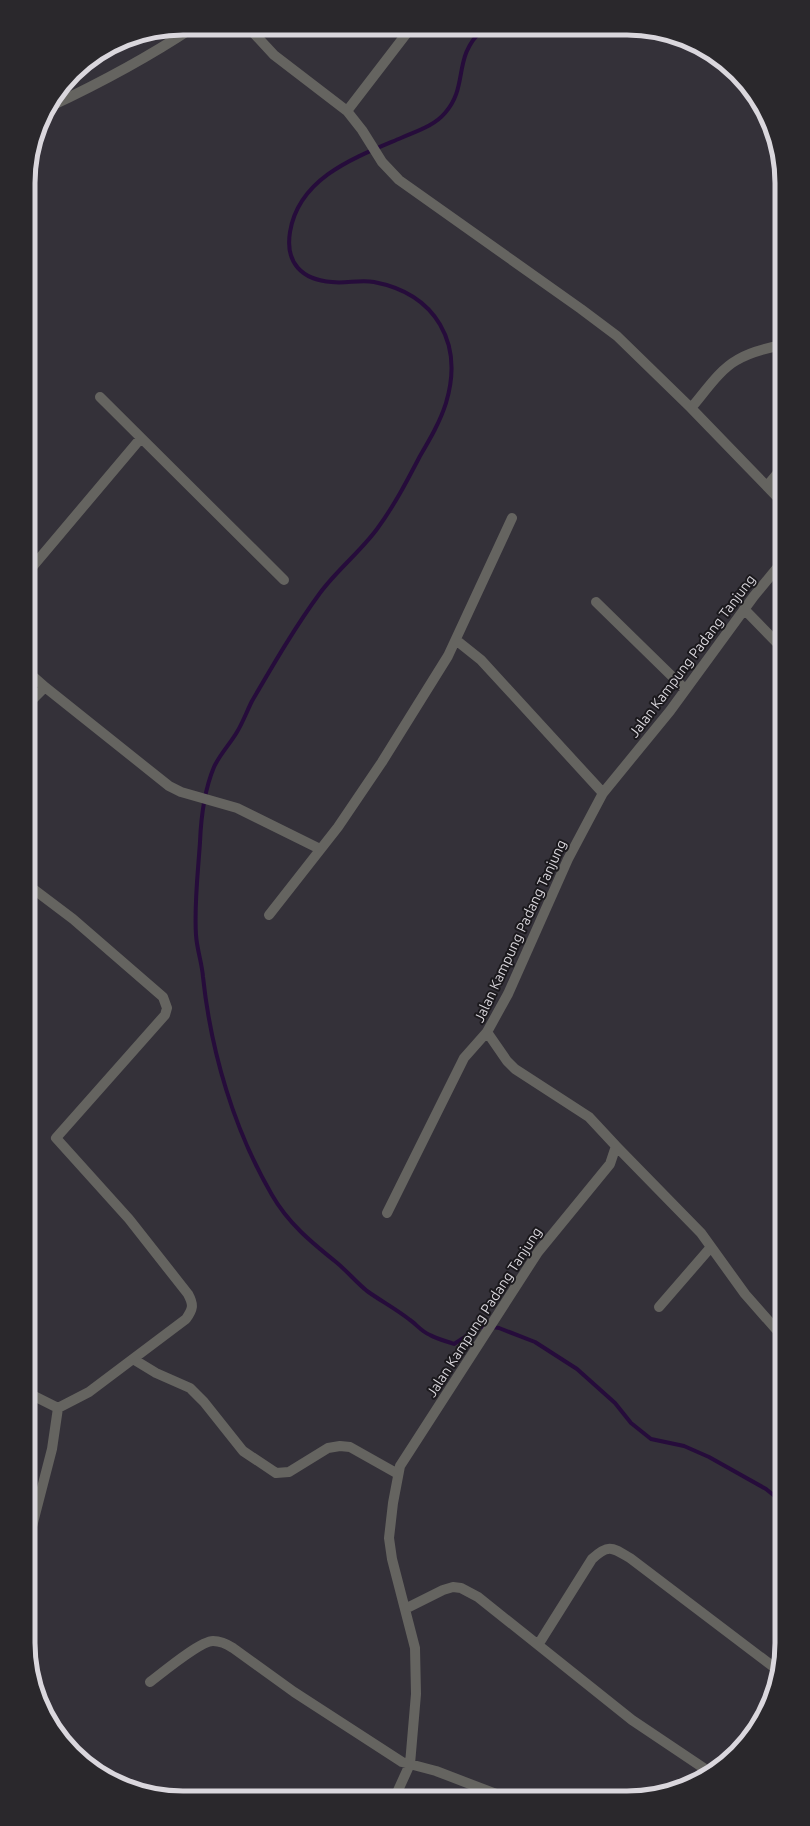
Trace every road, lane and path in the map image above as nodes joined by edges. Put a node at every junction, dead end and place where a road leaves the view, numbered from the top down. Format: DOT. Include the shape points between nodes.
graph roads {
  1 [pos="182,35"];
  2 [pos="255,35"];
  3 [pos="405,35"];
  4 [pos="59,102"];
  5 [pos="347,111"];
  6 [pos="775,347"];
  7 [pos="100,397"];
  8 [pos="692,408"];
  9 [pos="141,438"];
  10 [pos="775,476"];
  11 [pos="767,486"];
  12 [pos="775,495"];
  13 [pos="512,518"];
  14 [pos="35,564"];
  15 [pos="775,571"];
  16 [pos="284,580"];
  17 [pos="596,602"];
  18 [pos="744,609"];
  19 [pos="456,640"];
  20 [pos="775,641"];
  21 [pos="35,678"];
  22 [pos="45,687"];
  23 [pos="685,689"];
  24 [pos="35,697"];
  25 [pos="603,793"];
  26 [pos="320,849"];
  27 [pos="35,890"];
  28 [pos="269,915"];
  29 [pos="487,1032"];
  30 [pos="616,1146"];
  31 [pos="387,1213"];
  32 [pos="711,1247"];
  33 [pos="658,1307"];
  34 [pos="775,1328"];
  35 [pos="133,1359"];
  36 [pos="35,1396"];
  37 [pos="58,1408"];
  38 [pos="398,1474"];
  39 [pos="35,1515"];
  40 [pos="405,1609"];
  41 [pos="538,1645"];
  42 [pos="773,1667"];
  43 [pos="150,1682"];
  44 [pos="410,1764"];
  45 [pos="705,1769"];
  46 [pos="398,1791"];
  47 [pos="489,1791"];
  1 -- 4 [label="street" via="95,85"];
  2 -- 5 [label="street" via="274,55"];
  3 -- 5 [label="street"];
  5 -- 8 [label="street" via="382,162 399,180 599,322 641,358"];
  6 -- 8 [label="street" via="738,359 727,367"];
  7 -- 9 [label="street"];
  8 -- 11 [label="street"];
  9 -- 14 [label="street"];
  9 -- 16 [label="street"];
  10 -- 11 [label="street"];
  11 -- 12 [label="street"];
  13 -- 19 [label="street"];
  15 -- 18 [label="street, Jalan Kampung Padang Tanjung"];
  17 -- 23 [label="street"];
  18 -- 20 [label="street"];
  18 -- 23 [label="street, Jalan Kampung Padang Tanjung"];
  19 -- 25 [label="street" via="482,660"];
  19 -- 26 [label="street" via="382,762"];
  21 -- 22 [label="street"];
  22 -- 24 [label="street"];
  22 -- 26 [label="street" via="169,786 181,792 238,808"];
  23 -- 25 [label="street, Jalan Kampung Padang Tanjung"];
  25 -- 29 [label="street, Jalan Kampung Padang Tanjung" via="571,852 508,994"];
  26 -- 28 [label="street"];
  27 -- 35 [label="street" via="73,918 166,1002 165,1015 56,1138 128,1219 193,1303 192,1311 186,1319"];
  29 -- 30 [label="street, Jalan Kampung Padang Tanjung" via="515,1070 589,1117"];
  29 -- 31 [label="street" via="464,1058"];
  30 -- 32 [label="street"];
  30 -- 38 [label="street, Jalan Kampung Padang Tanjung" via="610,1164 538,1252 400,1466"];
  32 -- 33 [label="street"];
  32 -- 34 [label="street" via="745,1294"];
  35 -- 37 [label="street" via="89,1392"];
  35 -- 38 [label="street" via="156,1373 190,1388 243,1451 276,1472 289,1472 328,1448 340,1446 350,1447"];
  36 -- 37 [label="street"];
  37 -- 39 [label="street" via="52,1449"];
  38 -- 40 [label="street, Jalan Kampung Padang Tanjung" via="390,1538 392,1559"];
  40 -- 41 [label="street" via="443,1590 461,1588 478,1597"];
  40 -- 44 [label="street, Jalan Kampung Padang Tanjung" via="414,1648 416,1672"];
  41 -- 42 [label="street" via="592,1559 608,1547 630,1558"];
  41 -- 45 [label="street" via="632,1720"];
  43 -- 44 [label="street" via="200,1645 212,1641 224,1643 391,1756"];
  44 -- 46 [label="street, Jalan Kampung Padang Tanjung"];
  44 -- 47 [label="street"];
}
